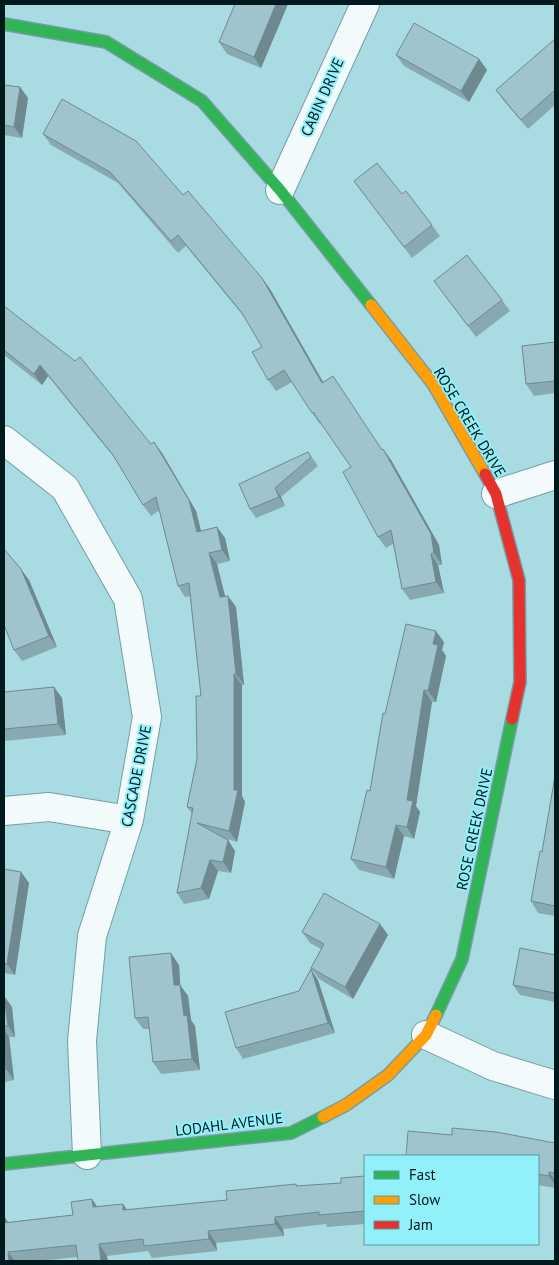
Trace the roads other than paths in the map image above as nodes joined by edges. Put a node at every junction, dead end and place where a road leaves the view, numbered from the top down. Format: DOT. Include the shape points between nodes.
graph roads {
  1 [pos="365,4"];
  2 [pos="4,24"];
  3 [pos="280,190"];
  4 [pos="4,440"];
  5 [pos="555,475"];
  6 [pos="496,494"];
  7 [pos="4,811"];
  8 [pos="129,820"];
  9 [pos="426,1034"];
  10 [pos="555,1085"];
  11 [pos="87,1155"];
  12 [pos="4,1164"];
  1 -- 3 [label="street, CABIN DRIVE"];
  2 -- 3 [label="street, ROSE CREEK DRIVE" via="106,42 202,101"];
  3 -- 6 [label="street, ROSE CREEK DRIVE" via="433,384"];
  4 -- 8 [label="street, CASCADE DRIVE" via="65,488 128,599 148,717"];
  5 -- 6 [label="street"];
  6 -- 9 [label="street, ROSE CREEK DRIVE" via="519,580 520,682 462,959"];
  7 -- 8 [label="street" via="49,807"];
  8 -- 11 [label="street, CASCADE DRIVE" via="92,936 82,1041"];
  9 -- 10 [label="street" via="494,1066"];
  9 -- 11 [label="street, LODAHL AVENUE" via="388,1076 346,1105 291,1133"];
  11 -- 12 [label="street, LODAHL AVENUE"];
}
